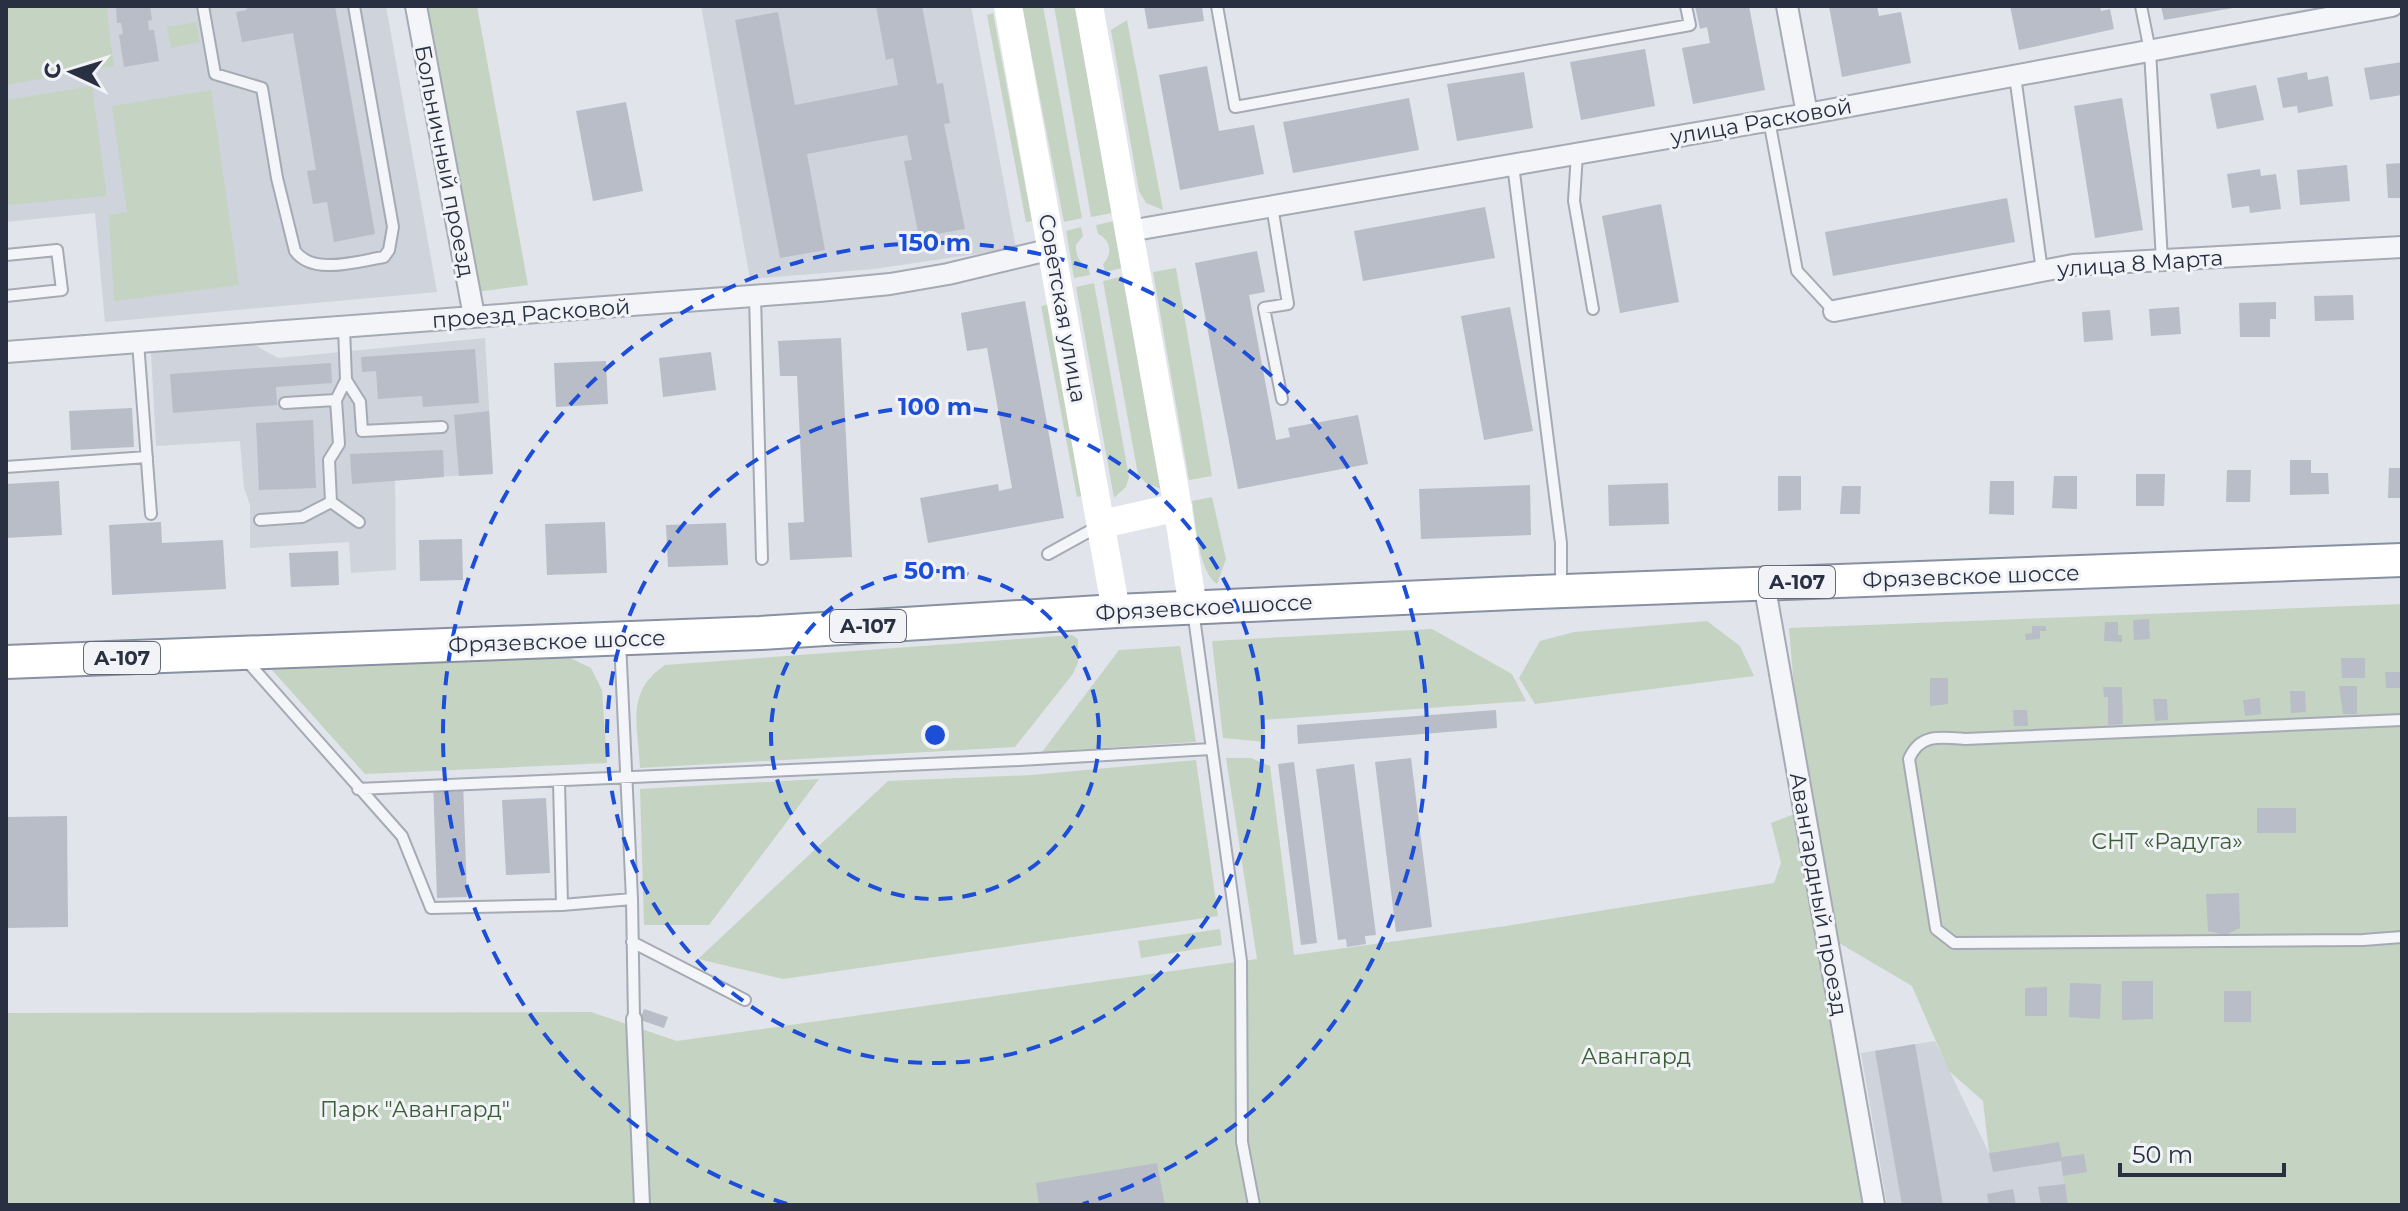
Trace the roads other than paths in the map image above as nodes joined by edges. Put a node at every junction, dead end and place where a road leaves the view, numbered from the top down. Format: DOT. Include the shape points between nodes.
graph roads {
  1 [pos="203,6"];
  2 [pos="354,6"];
  3 [pos="416,6"];
  4 [pos="1008,6"];
  5 [pos="1089,6"];
  6 [pos="1217,6"];
  7 [pos="1686,6"];
  8 [pos="1787,6"];
  9 [pos="2141,6"];
  10 [pos="2392,6"];
  11 [pos="2150,51"];
  12 [pos="2015,76"];
  13 [pos="1807,114"];
  14 [pos="1769,120"];
  15 [pos="1577,152"];
  16 [pos="1513,165"];
  17 [pos="1272,206"];
  18 [pos="1129,231"];
  19 [pos="2402,247"];
  20 [pos="1052,249"];
  21 [pos="6,255"];
  22 [pos="2162,260"];
  23 [pos="2042,271"];
  24 [pos="6,296"];
  25 [pos="755,297"];
  26 [pos="1593,309"];
  27 [pos="1834,311"];
  28 [pos="474,316"];
  29 [pos="344,328"];
  30 [pos="138,342"];
  31 [pos="6,352"];
  32 [pos="346,380"];
  33 [pos="1282,399"];
  34 [pos="336,400"];
  35 [pos="285,403"];
  36 [pos="442,427"];
  37 [pos="147,457"];
  38 [pos="6,467"];
  39 [pos="331,502"];
  40 [pos="1178,507"];
  41 [pos="151,514"];
  42 [pos="260,520"];
  43 [pos="359,522"];
  44 [pos="1102,524"];
  45 [pos="1048,554"];
  46 [pos="762,559"];
  47 [pos="2402,560"];
  48 [pos="1764,583"];
  49 [pos="1561,591"];
  50 [pos="1193,608"];
  51 [pos="1116,611"];
  52 [pos="620,639"];
  53 [pos="238,652"];
  54 [pos="6,662"];
  55 [pos="2402,720"];
  56 [pos="1211,749"];
  57 [pos="625,777"];
  58 [pos="559,782"];
  59 [pos="358,789"];
  60 [pos="632,899"];
  61 [pos="562,905"];
  62 [pos="2402,937"];
  63 [pos="632,942"];
  64 [pos="745,1000"];
  65 [pos="634,1019"];
  66 [pos="642,1205"];
  67 [pos="1254,1205"];
  68 [pos="1874,1205"];
  1 -- 2 [label="lane" via="215,74 262,88 295,251 301,260 322,265 384,257 393,227"];
  3 -- 28 [label="street, Больничный проезд"];
  4 -- 20 [label="main road, Советская улица"];
  5 -- 18 [label="main road"];
  6 -- 7 [label="lane" via="1235,107 1690,25"];
  8 -- 13 [label="street"];
  9 -- 11 [label="lane"];
  10 -- 11 [label="street, улица Расковой"];
  11 -- 12 [label="street, улица Расковой"];
  11 -- 22 [label="lane"];
  12 -- 13 [label="street, улица Расковой"];
  12 -- 23 [label="lane"];
  13 -- 14 [label="street, улица Расковой"];
  14 -- 15 [label="street, улица Расковой"];
  14 -- 27 [label="lane" via="1797,271"];
  15 -- 16 [label="street, улица Расковой"];
  15 -- 26 [label="lane" via="1574,201"];
  16 -- 17 [label="street, улица Расковой"];
  16 -- 49 [label="lane" via="1561,543"];
  17 -- 18 [label="street, улица Расковой"];
  17 -- 33 [label="lane" via="1288,304 1264,308"];
  18 -- 40 [label="main road"];
  19 -- 22 [label="street, улица 8 Марта"];
  20 -- 25 [label="street, проезд Расковой" via="890,284"];
  20 -- 44 [label="main road, Советская улица"];
  21 -- 24 [label="lane" via="57,250 62,290"];
  22 -- 23 [label="street, улица 8 Марта"];
  23 -- 27 [label="street, улица 8 Марта"];
  25 -- 28 [label="street, проезд Расковой"];
  25 -- 46 [label="lane"];
  28 -- 29 [label="street, проезд Расковой"];
  29 -- 30 [label="street, проезд Расковой"];
  29 -- 32 [label="lane"];
  30 -- 31 [label="street, проезд Расковой"];
  30 -- 37 [label="lane"];
  32 -- 34 [label="lane"];
  32 -- 36 [label="lane" via="360,402 362,431"];
  34 -- 35 [label="lane"];
  34 -- 39 [label="lane" via="339,444 329,460"];
  37 -- 38 [label="lane"];
  37 -- 41 [label="lane"];
  39 -- 42 [label="lane" via="302,517"];
  39 -- 43 [label="lane"];
  40 -- 44 [label="main road"];
  40 -- 50 [label="main road"];
  44 -- 45 [label="lane"];
  44 -- 51 [label="main road, Советская улица"];
  47 -- 48 [label="highway, Фрязевское шоссе / А-107"];
  48 -- 49 [label="highway, Фрязевское шоссе / А-107"];
  48 -- 68 [label="street, Авангардный проезд"];
  49 -- 50 [label="highway, Фрязевское шоссе / А-107"];
  50 -- 51 [label="highway, Фрязевское шоссе / А-107"];
  50 -- 56 [label="lane"];
  51 -- 52 [label="highway, Фрязевское шоссе / А-107"];
  52 -- 53 [label="highway, Фрязевское шоссе / А-107"];
  52 -- 57 [label="lane"];
  53 -- 54 [label="highway, Фрязевское шоссе / А-107"];
  53 -- 59 [label="lane"];
  55 -- 62 [label="lane" via="1942,737 1913,747 1909,759 1936,929 1954,943"];
  56 -- 57 [label="lane"];
  56 -- 67 [label="lane" via="1241,961 1242,1142"];
  57 -- 58 [label="lane"];
  57 -- 60 [label="lane"];
  58 -- 59 [label="lane"];
  58 -- 61 [label="lane"];
  59 -- 61 [label="lane" via="402,836 431,908"];
  60 -- 61 [label="lane"];
  60 -- 63 [label="lane"];
  63 -- 64 [label="lane"];
  63 -- 65 [label="lane"];
  65 -- 66 [label="street"];
}
